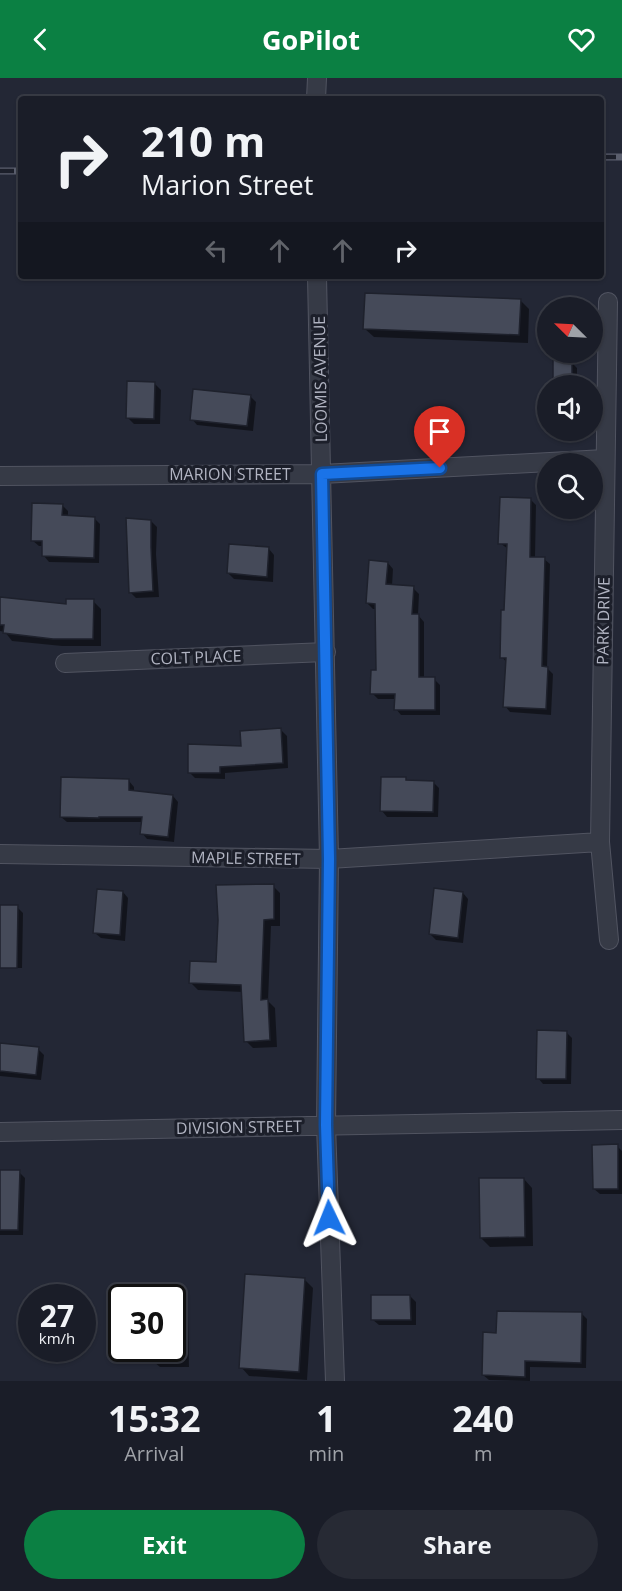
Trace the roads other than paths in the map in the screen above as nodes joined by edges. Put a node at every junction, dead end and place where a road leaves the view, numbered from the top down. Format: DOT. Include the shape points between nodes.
graph roads {
  1 [pos="316,78"];
  2 [pos="316,96"];
  3 [pos="317,279"];
  4 [pos="608,302"];
  5 [pos="604,459"];
  6 [pos="322,474"];
  7 [pos="0,476"];
  8 [pos="326,652"];
  9 [pos="65,663"];
  10 [pos="600,842"];
  11 [pos="0,854"];
  12 [pos="329,859"];
  13 [pos="609,940"];
  14 [pos="622,1120"];
  15 [pos="326,1125"];
  16 [pos="0,1132"];
  17 [pos="335,1381"];
  1 -- 2 [label="street"];
  3 -- 6 [label="street, LOOMIS AVENUE"];
  4 -- 5 [label="street, PARK DRIVE"];
  5 -- 6 [label="street, MARION STREET"];
  5 -- 10 [label="street, PARK DRIVE"];
  6 -- 7 [label="street, MARION STREET"];
  6 -- 8 [label="street, LOOMIS AVENUE"];
  8 -- 9 [label="street, COLT PLACE"];
  8 -- 12 [label="street, LOOMIS AVENUE"];
  10 -- 12 [label="street, MAPLE STREET"];
  10 -- 13 [label="street, PARK DRIVE"];
  11 -- 12 [label="street, MAPLE STREET"];
  12 -- 15 [label="street, LOOMIS AVENUE"];
  14 -- 15 [label="street, DIVISION STREET"];
  15 -- 16 [label="street, DIVISION STREET"];
  15 -- 17 [label="street, LOOMIS AVENUE"];
}
